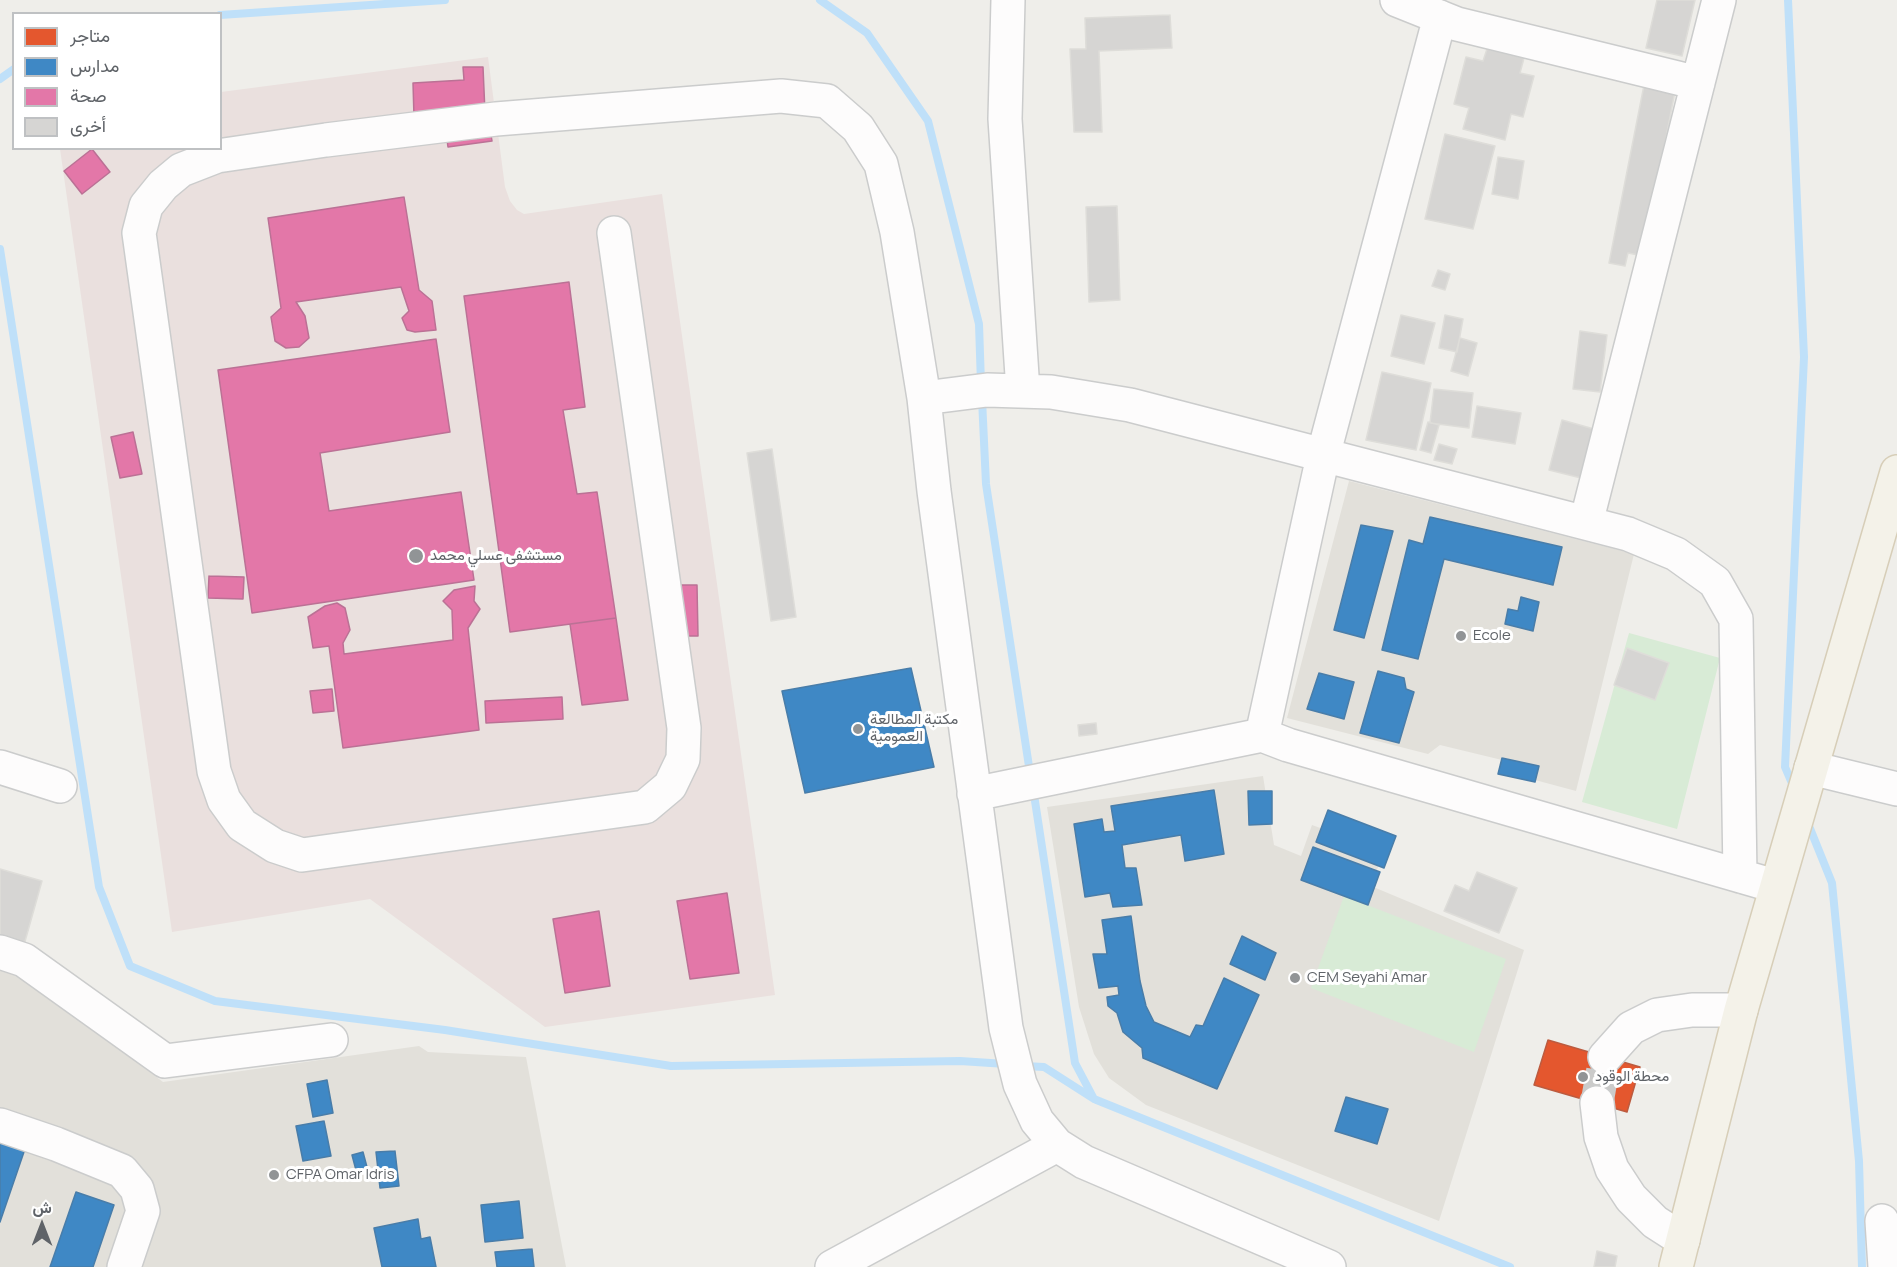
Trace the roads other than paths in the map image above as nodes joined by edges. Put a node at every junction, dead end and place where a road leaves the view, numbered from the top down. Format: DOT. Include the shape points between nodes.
graph roads {
  1 [pos="1008,0"];
  2 [pos="1397,0"];
  3 [pos="1719,0"];
  4 [pos="1440,17"];
  5 [pos="1698,83"];
  6 [pos="615,233"];
  7 [pos="1023,391"];
  8 [pos="924,398"];
  9 [pos="1323,456"];
  10 [pos="1897,472"];
  11 [pos="1586,523"];
  12 [pos="1262,735"];
  13 [pos="0,767"];
  14 [pos="1812,768"];
  15 [pos="60,786"];
  16 [pos="1897,789"];
  17 [pos="974,794"];
  18 [pos="1740,876"];
  19 [pos="1778,886"];
  20 [pos="0,952"];
  21 [pos="1741,1010"];
  22 [pos="331,1040"];
  23 [pos="1605,1057"];
  24 [pos="1597,1103"];
  25 [pos="0,1125"];
  26 [pos="1057,1145"];
  27 [pos="1882,1221"];
  28 [pos="1680,1254"];
  29 [pos="124,1267"];
  30 [pos="832,1267"];
  31 [pos="1329,1267"];
  32 [pos="1885,1267"];
  1 -- 7 [label="street" via="1005,119"];
  2 -- 4 [label="street"];
  3 -- 5 [label="street"];
  4 -- 5 [label="street"];
  4 -- 9 [label="street"];
  5 -- 11 [label="street"];
  6 -- 8 [label="street" via="684,728 683,759 670,786 645,807 302,855 275,846 242,825 224,800 214,771 142,259 139,233 146,206 162,184 181,170 217,156 496,119 781,96 827,101 858,128 881,164 897,232"];
  7 -- 8 [label="street" via="987,390"];
  7 -- 9 [label="street" via="1130,405"];
  8 -- 17 [label="street"];
  9 -- 11 [label="street"];
  9 -- 12 [label="street"];
  10 -- 14 [label="main road"];
  11 -- 18 [label="street" via="1628,534 1676,554 1715,582 1736,619"];
  12 -- 17 [label="street"];
  12 -- 18 [label="street"];
  13 -- 15 [label="street"];
  14 -- 16 [label="street"];
  14 -- 19 [label="main road"];
  17 -- 26 [label="street" via="1006,1028 1020,1084 1037,1121"];
  18 -- 19 [label="street"];
  19 -- 21 [label="main road"];
  20 -- 22 [label="street" via="24,960 165,1061"];
  21 -- 23 [label="street" via="1657,1015 1631,1028"];
  21 -- 28 [label="main road"];
  24 -- 28 [label="street" via="1601,1137 1612,1169 1630,1198"];
  25 -- 29 [label="street" via="122,1171 137,1189 143,1211"];
  26 -- 30 [label="street"];
  26 -- 31 [label="street" via="1094,1166"];
  27 -- 32 [label="street"];
}
